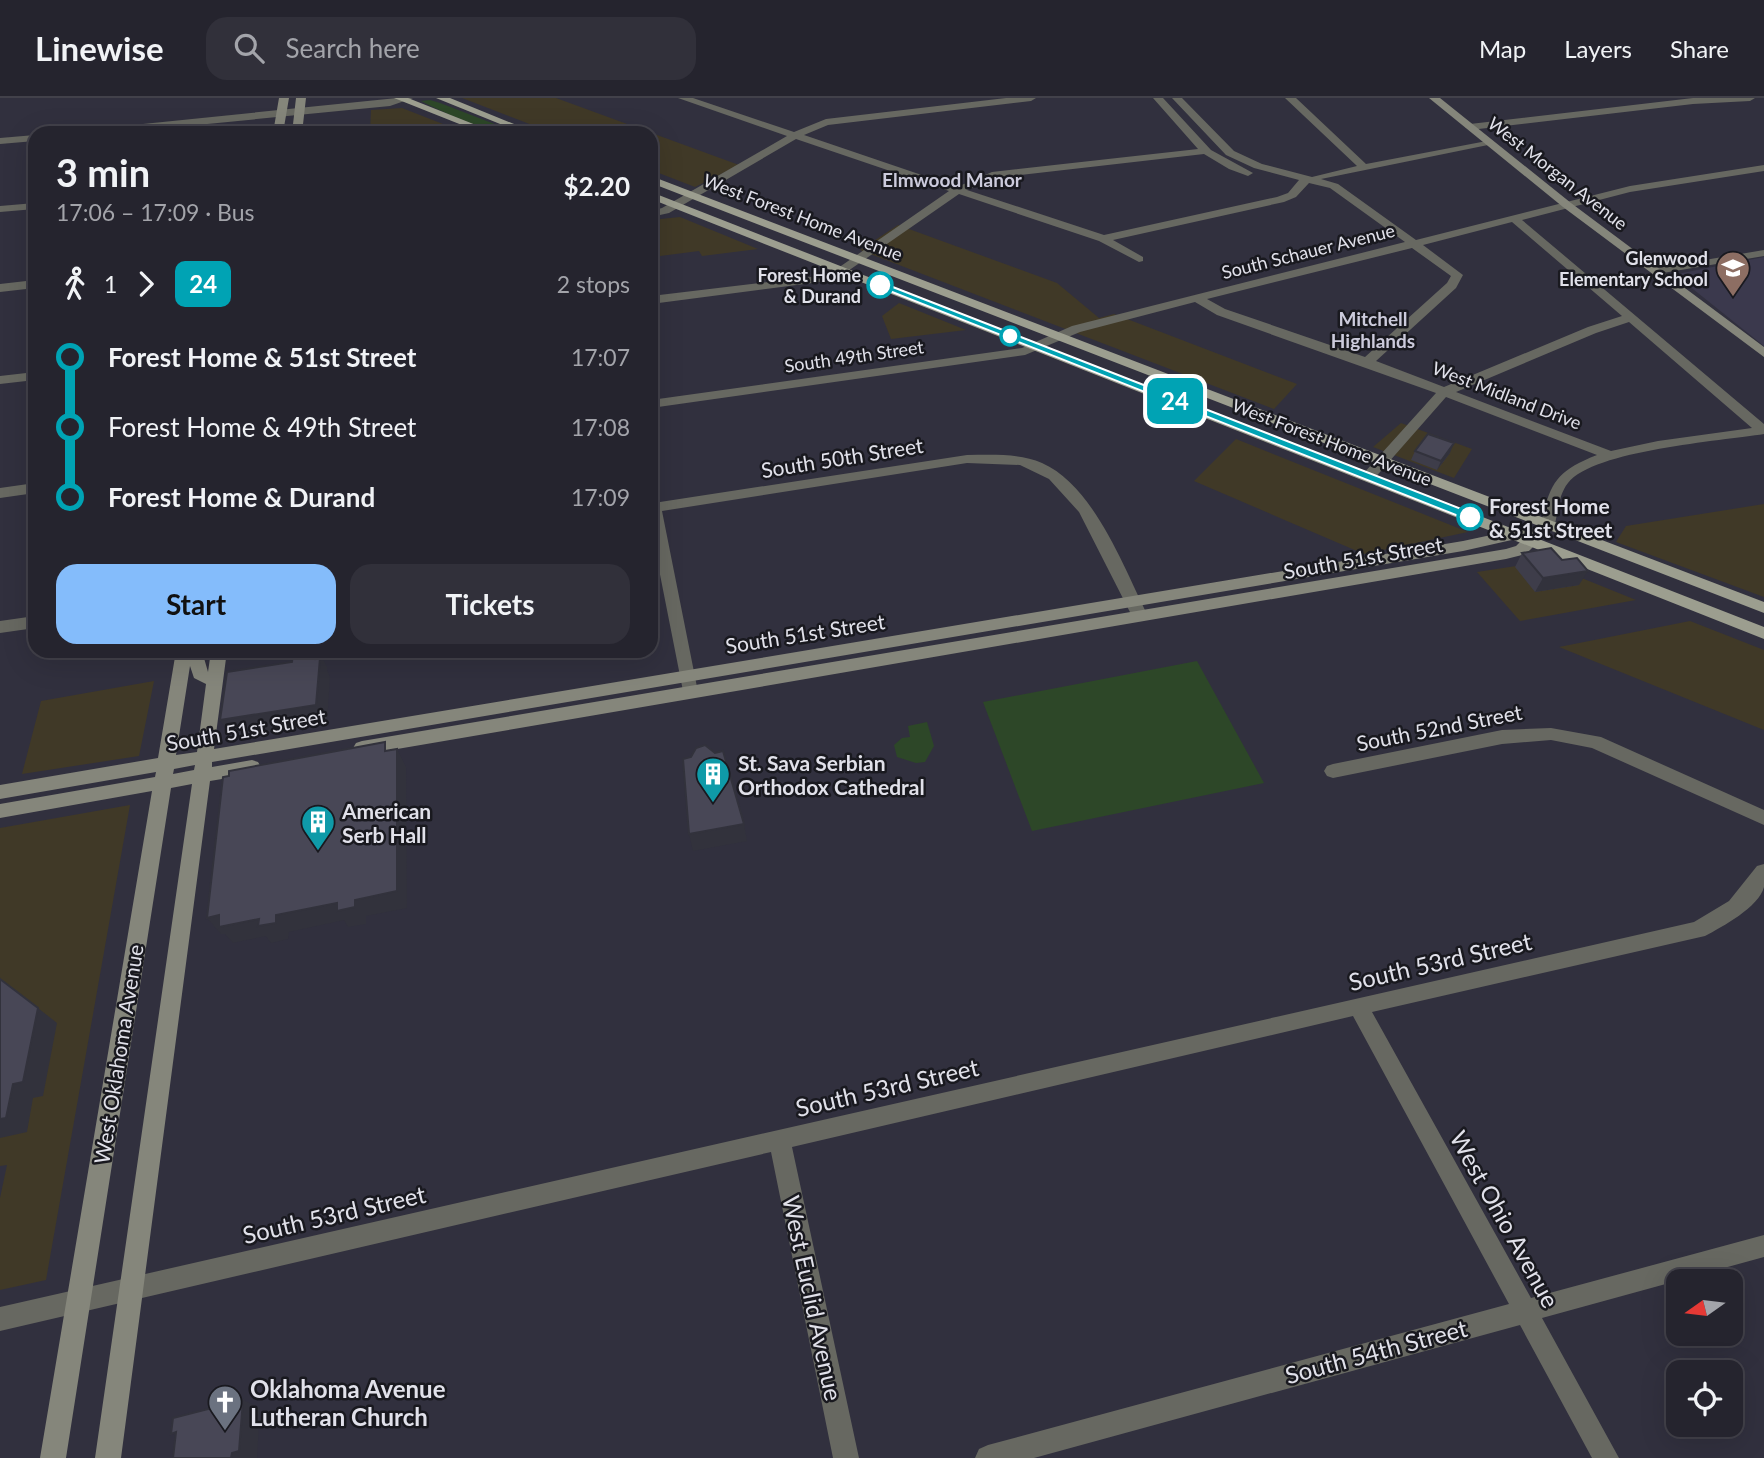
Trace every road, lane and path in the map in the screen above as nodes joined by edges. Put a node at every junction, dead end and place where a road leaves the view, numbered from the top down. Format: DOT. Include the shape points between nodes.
graph roads {
  1 [pos="284,98"];
  2 [pos="301,98"];
  3 [pos="441,98"];
  4 [pos="683,98"];
  5 [pos="1031,98"];
  6 [pos="1158,98"];
  7 [pos="1177,98"];
  8 [pos="1290,98"];
  9 [pos="1434,98"];
  10 [pos="1750,98"];
  11 [pos="403,99"];
  12 [pos="300,112"];
  13 [pos="281,114"];
  14 [pos="157,126"];
  15 [pos="279,126"];
  16 [pos="298,126"];
  17 [pos="473,126"];
  18 [pos="513,126"];
  19 [pos="1470,127"];
  20 [pos="794,136"];
  21 [pos="28,139"];
  22 [pos="0,141"];
  23 [pos="1488,142"];
  24 [pos="1204,150"];
  25 [pos="1764,168"];
  26 [pos="1366,169"];
  27 [pos="1307,178"];
  28 [pos="658,183"];
  29 [pos="957,191"];
  30 [pos="658,196"];
  31 [pos="684,200"];
  32 [pos="1567,205"];
  33 [pos="28,207"];
  34 [pos="0,209"];
  35 [pos="658,211"];
  36 [pos="1514,218"];
  37 [pos="1103,239"];
  38 [pos="1414,242"];
  39 [pos="1764,253"];
  40 [pos="1139,259"];
  41 [pos="851,265"];
  42 [pos="1657,271"];
  43 [pos="28,285"];
  44 [pos="0,288"];
  45 [pos="1196,298"];
  46 [pos="658,299"];
  47 [pos="1630,318"];
  48 [pos="1059,336"];
  49 [pos="1038,347"];
  50 [pos="1763,353"];
  51 [pos="1367,362"];
  52 [pos="28,377"];
  53 [pos="0,380"];
  54 [pos="1444,391"];
  55 [pos="658,403"];
  56 [pos="1763,430"];
  57 [pos="1608,455"];
  58 [pos="1382,460"];
  59 [pos="1368,477"];
  60 [pos="28,489"];
  61 [pos="0,493"];
  62 [pos="658,502"];
  63 [pos="1548,524"];
  64 [pos="658,532"];
  65 [pos="1526,538"];
  66 [pos="1136,608"];
  67 [pos="1764,608"];
  68 [pos="28,623"];
  69 [pos="0,627"];
  70 [pos="1764,634"];
  71 [pos="183,658"];
  72 [pos="196,658"];
  73 [pos="218,658"];
  74 [pos="687,674"];
  75 [pos="214,677"];
  76 [pos="691,692"];
  77 [pos="346,750"];
  78 [pos="267,764"];
  79 [pos="201,767"];
  80 [pos="1333,771"];
  81 [pos="164,773"];
  82 [pos="0,792"];
  83 [pos="0,811"];
  84 [pos="1764,818"];
  85 [pos="1764,872"];
  86 [pos="1358,1006"];
  87 [pos="779,1139"];
  88 [pos="1764,1246"];
  89 [pos="130,1288"];
  90 [pos="77,1301"];
  91 [pos="1525,1310"];
  92 [pos="0,1319"];
  93 [pos="53,1458"];
  94 [pos="108,1458"];
  95 [pos="846,1458"];
  96 [pos="988,1458"];
  97 [pos="1606,1458"];
  1 -- 13 [label="street"];
  2 -- 12 [label="street"];
  3 -- 18 [label="main road"];
  4 -- 20 [label="street"];
  5 -- 20 [label="street" via="869,111"];
  6 -- 24 [label="street"];
  7 -- 27 [label="street" via="1230,153 1258,166"];
  8 -- 26 [label="street"];
  9 -- 19 [label="street, West Morgan Avenue"];
  10 -- 19 [label="street" via="1693,100"];
  11 -- 12 [label="street"];
  11 -- 17 [label="main road"];
  12 -- 13 [label="street"];
  12 -- 16 [label="street"];
  13 -- 14 [label="street"];
  13 -- 15 [label="street"];
  19 -- 23 [label="street, West Morgan Avenue"];
  20 -- 29 [label="street"];
  20 -- 31 [label="street"];
  21 -- 22 [label="street"];
  23 -- 26 [label="street"];
  23 -- 32 [label="street, West Morgan Avenue"];
  24 -- 27 [label="street" via="1224,164 1261,177 1283,181"];
  24 -- 29 [label="street" via="1001,173"];
  25 -- 32 [label="street, South Schauer Avenue" via="1661,182"];
  26 -- 27 [label="street"];
  27 -- 37 [label="street" via="1289,197"];
  27 -- 38 [label="street" via="1334,186"];
  28 -- 31 [label="main road, West Forest Home Avenue"];
  29 -- 37 [label="street"];
  29 -- 41 [label="street"];
  30 -- 31 [label="main road, West Forest Home Avenue"];
  31 -- 35 [label="street"];
  31 -- 41 [label="main road, West Forest Home Avenue"];
  31 -- 41 [label="main road, West Forest Home Avenue"];
  32 -- 36 [label="street, South Schauer Avenue"];
  32 -- 42 [label="street, West Morgan Avenue"];
  33 -- 34 [label="street"];
  36 -- 38 [label="street, South Schauer Avenue"];
  36 -- 47 [label="street"];
  37 -- 40 [label="street"];
  38 -- 45 [label="street, South Schauer Avenue"];
  38 -- 51 [label="street" via="1457,275 1452,285"];
  39 -- 42 [label="street"];
  41 -- 46 [label="street" via="831,278"];
  41 -- 48 [label="main road, West Forest Home Avenue"];
  41 -- 49 [label="main road, West Forest Home Avenue"];
  42 -- 50 [label="street, West Morgan Avenue"];
  43 -- 44 [label="street"];
  45 -- 48 [label="street, South Schauer Avenue"];
  45 -- 51 [label="street, West Midland Drive" via="1221,312"];
  47 -- 54 [label="street"];
  47 -- 56 [label="street"];
  48 -- 49 [label="street, South 49th Street"];
  48 -- 58 [label="main road, West Forest Home Avenue"];
  49 -- 55 [label="street, South 49th Street"];
  49 -- 59 [label="main road, West Forest Home Avenue"];
  51 -- 54 [label="street, West Midland Drive"];
  52 -- 53 [label="street"];
  54 -- 57 [label="street, West Midland Drive"];
  54 -- 58 [label="street"];
  56 -- 57 [label="street"];
  57 -- 63 [label="street" via="1563,479"];
  58 -- 59 [label="street"];
  58 -- 63 [label="main road, West Forest Home Avenue"];
  59 -- 65 [label="main road, West Forest Home Avenue"];
  60 -- 61 [label="street"];
  62 -- 66 [label="street, South 50th Street" via="967,459 1007,458 1039,466 1066,484 1082,505"];
  63 -- 65 [label="street, South 51st Street"];
  63 -- 67 [label="main road, West Forest Home Avenue"];
  64 -- 74 [label="street"];
  65 -- 66 [label="street, South 51st Street" via="1521,550 1506,554"];
  65 -- 70 [label="main road, West Forest Home Avenue"];
  66 -- 74 [label="street, South 51st Street"];
  66 -- 76 [label="street, South 51st Street"];
  68 -- 69 [label="street"];
  71 -- 81 [label="street, West Oklahoma Avenue"];
  72 -- 75 [label="street" via="200,674"];
  73 -- 75 [label="street, West Oklahoma Avenue"];
  74 -- 76 [label="street"];
  74 -- 79 [label="street, South 51st Street"];
  75 -- 79 [label="street, West Oklahoma Avenue"];
  76 -- 77 [label="street, South 51st Street"];
  78 -- 79 [label="street, South 51st Street"];
  79 -- 81 [label="street, South 51st Street"];
  79 -- 89 [label="street, West Oklahoma Avenue"];
  80 -- 84 [label="street, South 52nd Street" via="1528,733 1573,736"];
  81 -- 82 [label="street, South 51st Street"];
  81 -- 83 [label="street, South 51st Street"];
  81 -- 90 [label="street, West Oklahoma Avenue"];
  85 -- 86 [label="street, South 53rd Street" via="1748,897 1698,930"];
  86 -- 87 [label="street, South 53rd Street"];
  86 -- 91 [label="street, West Ohio Avenue"];
  87 -- 89 [label="street, South 53rd Street"];
  87 -- 95 [label="street, West Euclid Avenue"];
  88 -- 91 [label="street, South 54th Street"];
  89 -- 90 [label="street, South 53rd Street"];
  89 -- 94 [label="street, West Oklahoma Avenue"];
  90 -- 92 [label="street, South 53rd Street"];
  90 -- 93 [label="street, West Oklahoma Avenue"];
  91 -- 96 [label="street, South 54th Street"];
  91 -- 97 [label="street, West Ohio Avenue"];
}
